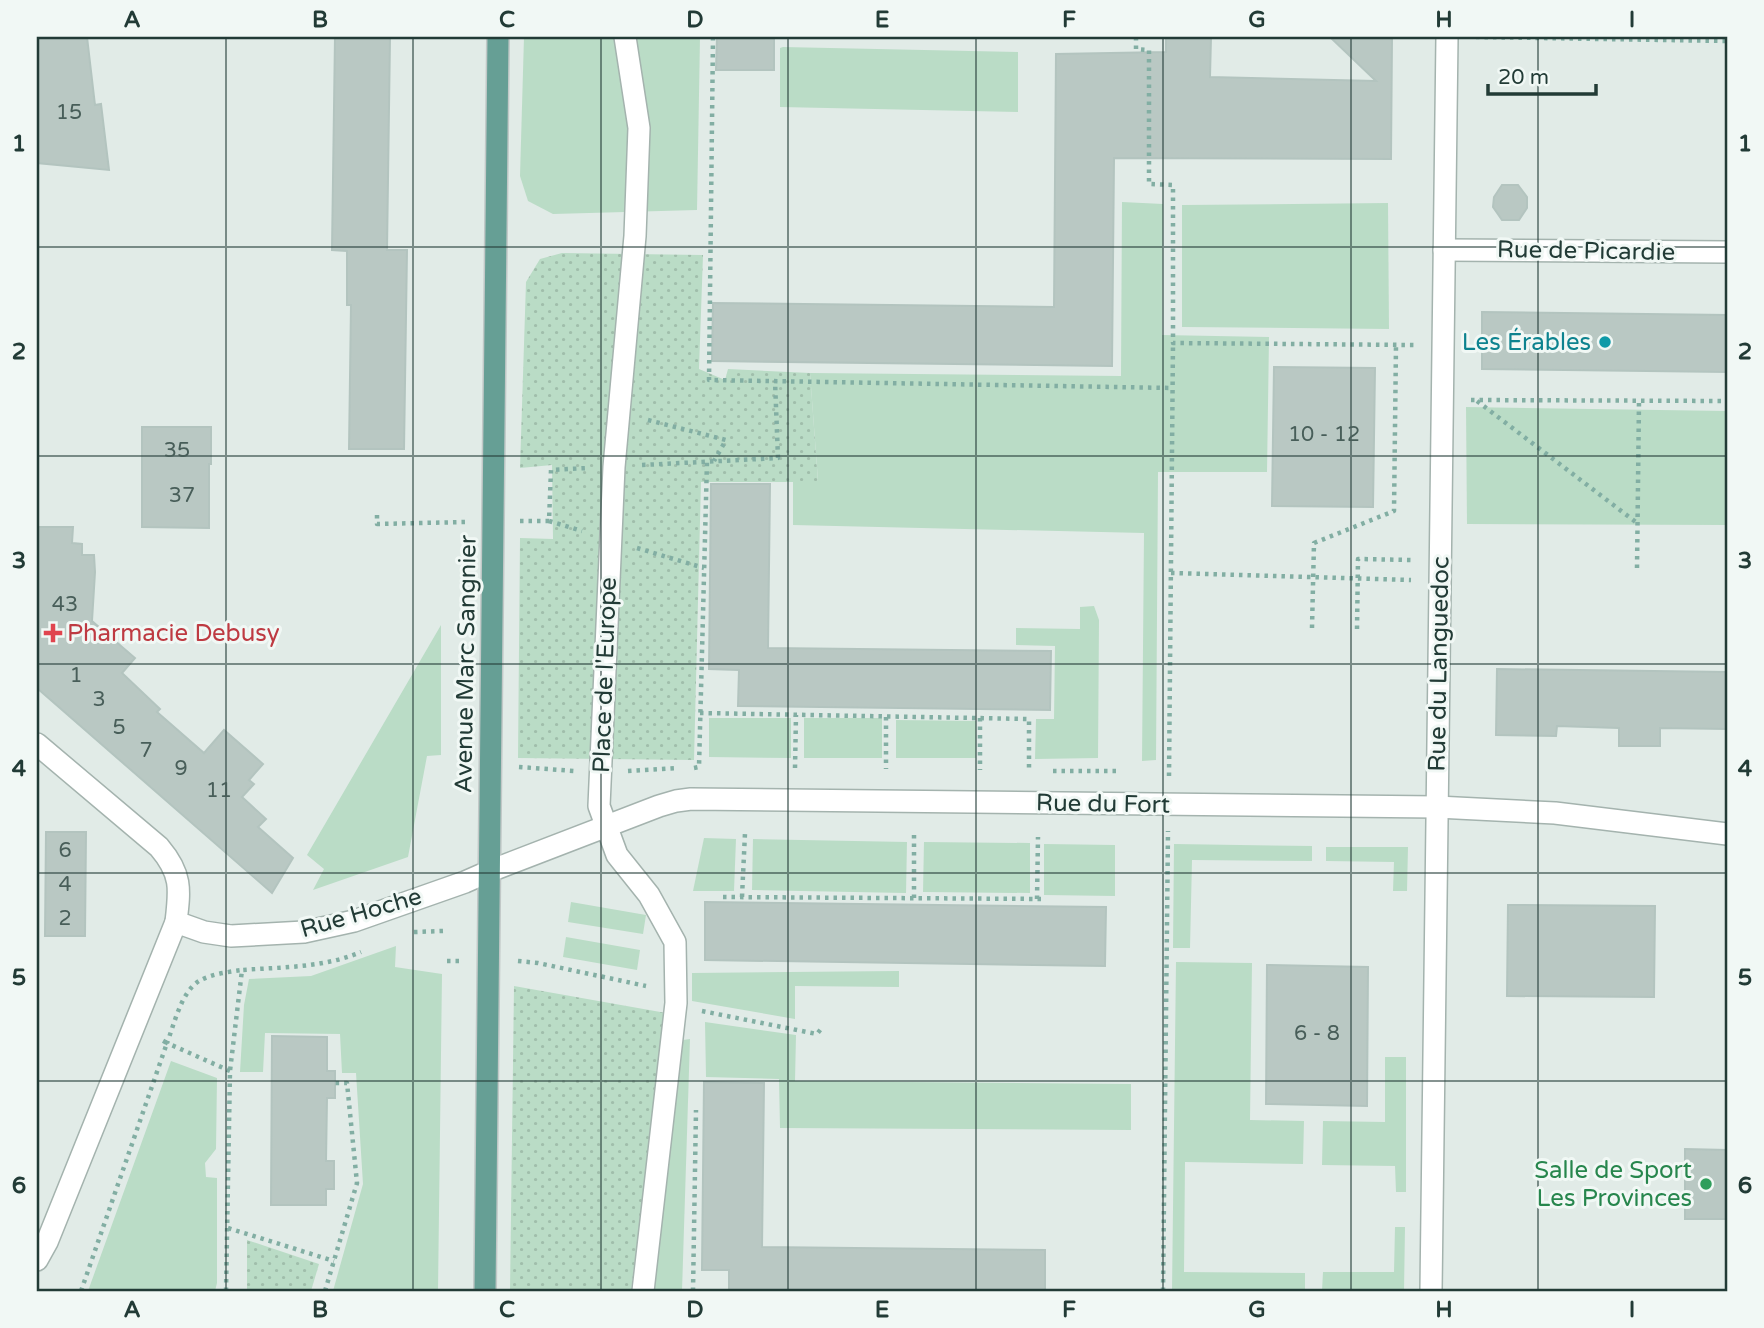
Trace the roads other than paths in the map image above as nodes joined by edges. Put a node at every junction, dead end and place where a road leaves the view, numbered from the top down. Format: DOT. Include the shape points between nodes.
graph roads {
  1 [pos="498,37"];
  2 [pos="625,37"];
  3 [pos="1447,37"];
  4 [pos="1444,250"];
  5 [pos="1727,253"];
  6 [pos="37,744"];
  7 [pos="1437,807"];
  8 [pos="607,825"];
  9 [pos="1727,834"];
  10 [pos="490,871"];
  11 [pos="176,922"];
  12 [pos="37,1260"];
  13 [pos="485,1291"];
  14 [pos="643,1291"];
  15 [pos="1431,1291"];
  1 -- 10 [label="main road, Avenue Marc Sangnier"];
  2 -- 8 [label="street, Place de l'Europe" via="639,128 635,236 614,467 599,806"];
  3 -- 4 [label="street, Rue du Languedoc"];
  4 -- 5 [label="street, Rue de Picardie"];
  4 -- 7 [label="street, Rue du Languedoc"];
  6 -- 11 [label="street" via="171,861 179,899"];
  7 -- 8 [label="street, Rue du Fort" via="691,799"];
  7 -- 9 [label="street, Rue du Fort" via="1555,813"];
  7 -- 15 [label="street, Rue du Languedoc"];
  8 -- 10 [label="street, Rue du Fort"];
  8 -- 14 [label="street, Place de l'Europe" via="617,855 649,895 675,942 676,1003"];
  10 -- 11 [label="street, Rue Hoche" via="354,920 304,932 231,936"];
  10 -- 13 [label="main road, Avenue Marc Sangnier"];
  11 -- 12 [label="street"];
}
